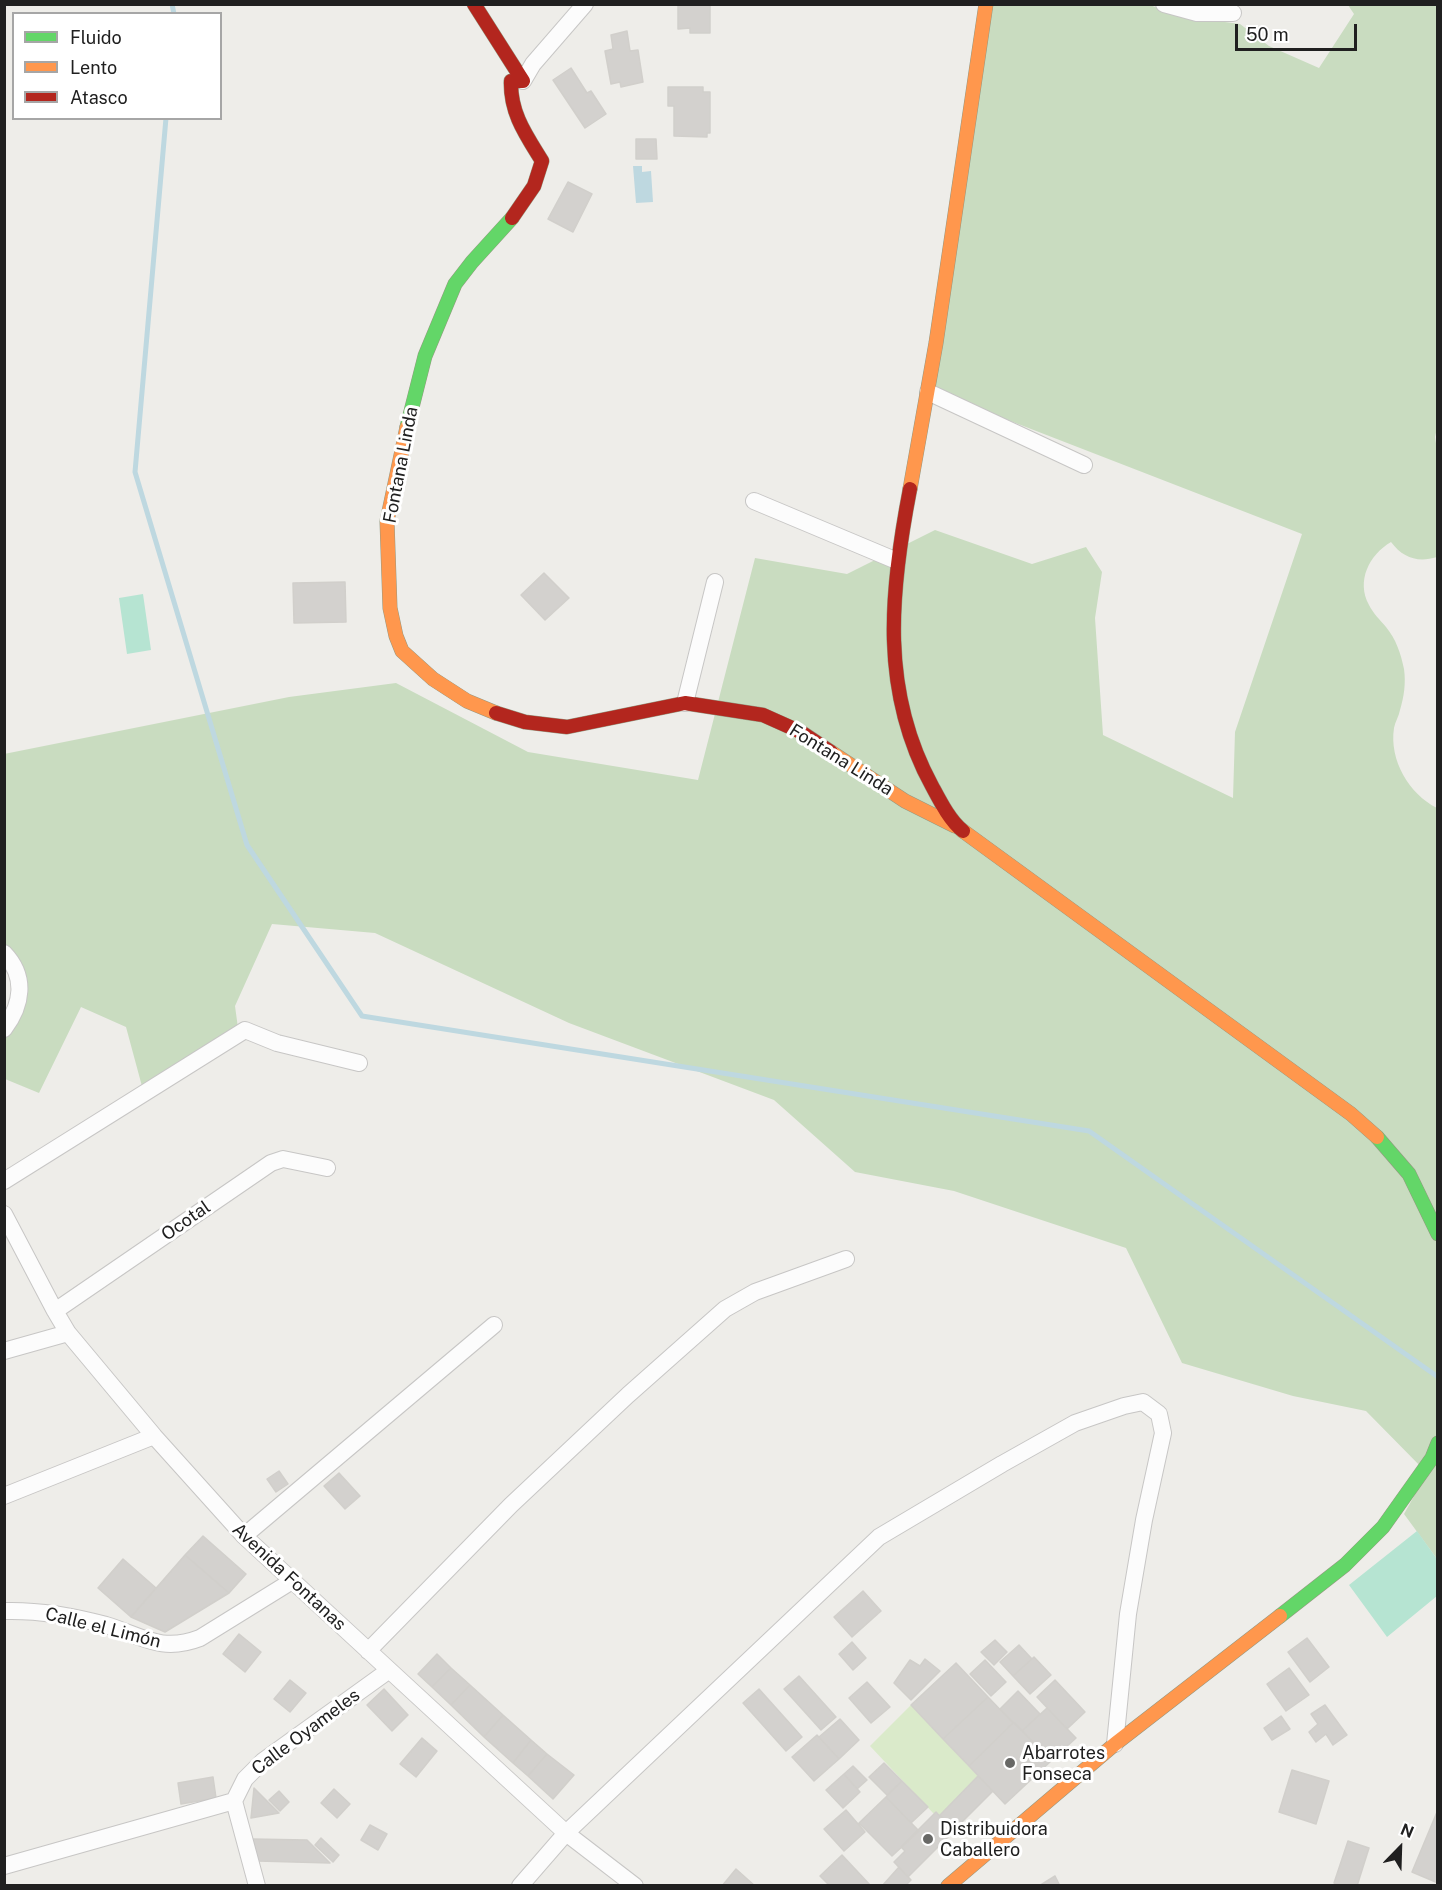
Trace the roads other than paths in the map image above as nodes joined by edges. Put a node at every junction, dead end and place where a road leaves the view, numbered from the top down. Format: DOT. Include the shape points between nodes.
graph roads {
  1 [pos="474,4"];
  2 [pos="585,4"];
  3 [pos="986,4"];
  4 [pos="1164,4"];
  5 [pos="1233,13"];
  6 [pos="523,81"];
  7 [pos="928,392"];
  8 [pos="1084,465"];
  9 [pos="754,501"];
  10 [pos="897,561"];
  11 [pos="715,582"];
  12 [pos="685,703"];
  13 [pos="958,827"];
  14 [pos="4,953"];
  15 [pos="4,1029"];
  16 [pos="359,1063"];
  17 [pos="327,1168"];
  18 [pos="4,1181"];
  19 [pos="4,1214"];
  20 [pos="1437,1234"];
  21 [pos="846,1259"];
  22 [pos="55,1311"];
  23 [pos="494,1325"];
  24 [pos="68,1333"];
  25 [pos="4,1351"];
  26 [pos="154,1436"];
  27 [pos="1437,1443"];
  28 [pos="4,1496"];
  29 [pos="244,1536"];
  30 [pos="292,1581"];
  31 [pos="4,1611"];
  32 [pos="368,1651"];
  33 [pos="388,1671"];
  34 [pos="1115,1744"];
  35 [pos="234,1801"];
  36 [pos="566,1833"];
  37 [pos="4,1866"];
  38 [pos="257,1886"];
  39 [pos="520,1886"];
  40 [pos="635,1886"];
  41 [pos="948,1886"];
  1 -- 6 [label="main road"];
  2 -- 6 [label="street, Fontana Linda"];
  3 -- 7 [label="main road"];
  4 -- 5 [label="street" via="1197,14"];
  6 -- 12 [label="main road, Fontana Linda" via="511,81 510,99 518,124 542,161 537,178 519,210 455,284 425,356 406,425 387,521 390,608 396,636 402,651 449,691 486,710 525,722 567,727"];
  7 -- 8 [label="street"];
  7 -- 10 [label="main road"];
  9 -- 10 [label="street"];
  10 -- 13 [label="main road" via="893,632 900,702 912,747 932,789"];
  11 -- 12 [label="street"];
  12 -- 13 [label="main road, Fontana Linda" via="763,715 801,732 905,801"];
  13 -- 20 [label="main road" via="1351,1114 1383,1143 1408,1174"];
  14 -- 15 [label="street" via="18,976 20,995 15,1013"];
  16 -- 18 [label="street" via="277,1043 245,1030"];
  17 -- 22 [label="street, Ocotal" via="283,1159 271,1163"];
  19 -- 22 [label="street, Avenida Fontanas"];
  21 -- 32 [label="street" via="755,1292 725,1309 511,1505"];
  22 -- 24 [label="street, Avenida Fontanas"];
  23 -- 29 [label="street"];
  24 -- 25 [label="street"];
  24 -- 26 [label="street, Avenida Fontanas"];
  26 -- 28 [label="street"];
  26 -- 29 [label="street, Avenida Fontanas"];
  27 -- 34 [label="main road" via="1432,1458 1383,1527 1345,1565"];
  29 -- 30 [label="street, Avenida Fontanas"];
  30 -- 31 [label="street, Calle el Limón" via="184,1644 154,1642 106,1625 58,1615"];
  30 -- 32 [label="street, Avenida Fontanas"];
  32 -- 33 [label="street, Avenida Fontanas"];
  33 -- 35 [label="street, Calle Oyameles" via="258,1765 245,1779"];
  33 -- 36 [label="street, Avenida Fontanas"];
  34 -- 36 [label="street" via="1128,1614 1163,1433 1159,1414 1143,1402 1075,1423 879,1537"];
  34 -- 41 [label="main road"];
  35 -- 37 [label="street"];
  35 -- 38 [label="street"];
  36 -- 39 [label="street"];
  36 -- 40 [label="street, Avenida Fontanas"];
}
